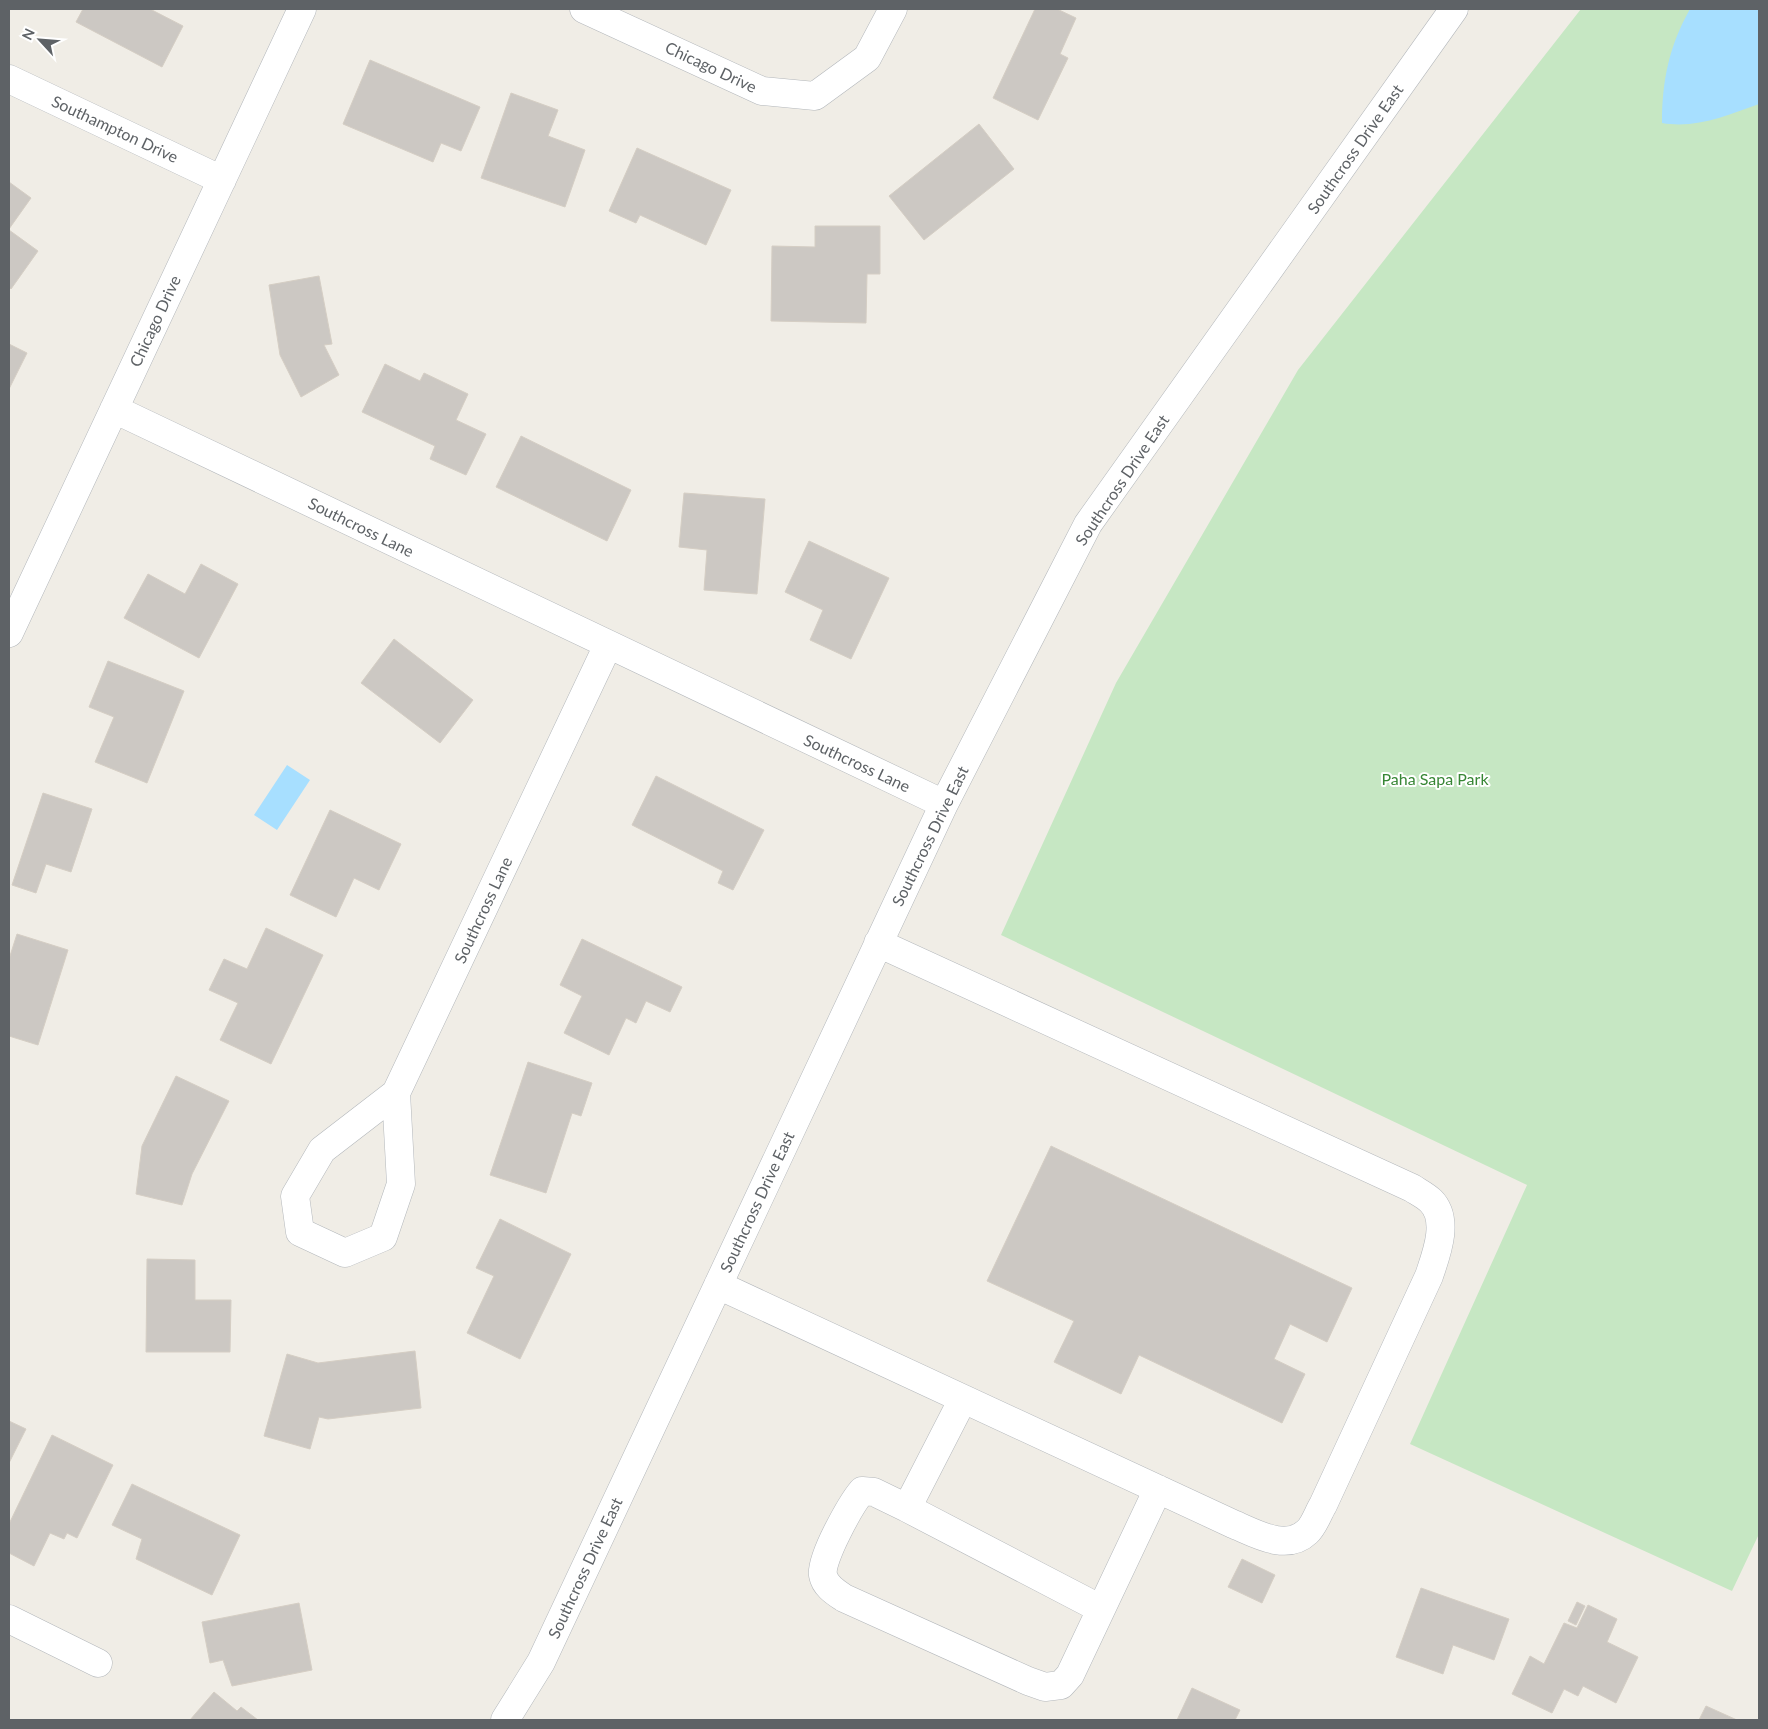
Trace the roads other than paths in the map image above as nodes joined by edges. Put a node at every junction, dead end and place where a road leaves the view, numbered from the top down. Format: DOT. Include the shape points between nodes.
graph roads {
  1 [pos="302,9"];
  2 [pos="584,9"];
  3 [pos="893,9"];
  4 [pos="1454,9"];
  5 [pos="9,79"];
  6 [pos="222,180"];
  7 [pos="114,409"];
  8 [pos="9,633"];
  9 [pos="608,645"];
  10 [pos="944,804"];
  11 [pos="878,943"];
  12 [pos="396,1093"];
  13 [pos="718,1285"];
  14 [pos="963,1399"];
  15 [pos="1158,1490"];
  16 [pos="907,1508"];
  17 [pos="1101,1609"];
  18 [pos="9,1619"];
  19 [pos="98,1662"];
  20 [pos="505,1720"];
  1 -- 6 [label="street, Chicago Drive"];
  2 -- 3 [label="street, Chicago Drive" via="762,91 815,96 867,58"];
  4 -- 10 [label="street, Southcross Drive East" via="1088,524"];
  5 -- 6 [label="street, Southampton Drive"];
  6 -- 7 [label="street, Chicago Drive"];
  7 -- 8 [label="street, Chicago Drive"];
  7 -- 9 [label="street, Southcross Lane"];
  9 -- 10 [label="street, Southcross Lane"];
  9 -- 12 [label="street, Southcross Lane"];
  10 -- 11 [label="street, Southcross Drive East"];
  11 -- 13 [label="street, Southcross Drive East"];
  11 -- 15 [label="street" via="1412,1188 1432,1202 1441,1224 1438,1249 1429,1276 1308,1532 1296,1539 1275,1541"];
  12 -- 12 [label="street, Southcross Lane" via="401,1184 383,1237 345,1253 300,1232 294,1196 322,1150"];
  13 -- 14 [label="street"];
  13 -- 20 [label="street, Southcross Drive East" via="541,1662"];
  14 -- 15 [label="street"];
  14 -- 16 [label="street"];
  15 -- 17 [label="street"];
  16 -- 17 [label="street"];
  16 -- 17 [label="street" via="874,1492 862,1491 827,1557 824,1578 830,1588 844,1598 1046,1687 1061,1685 1070,1675"];
  18 -- 19 [label="street"];
}
